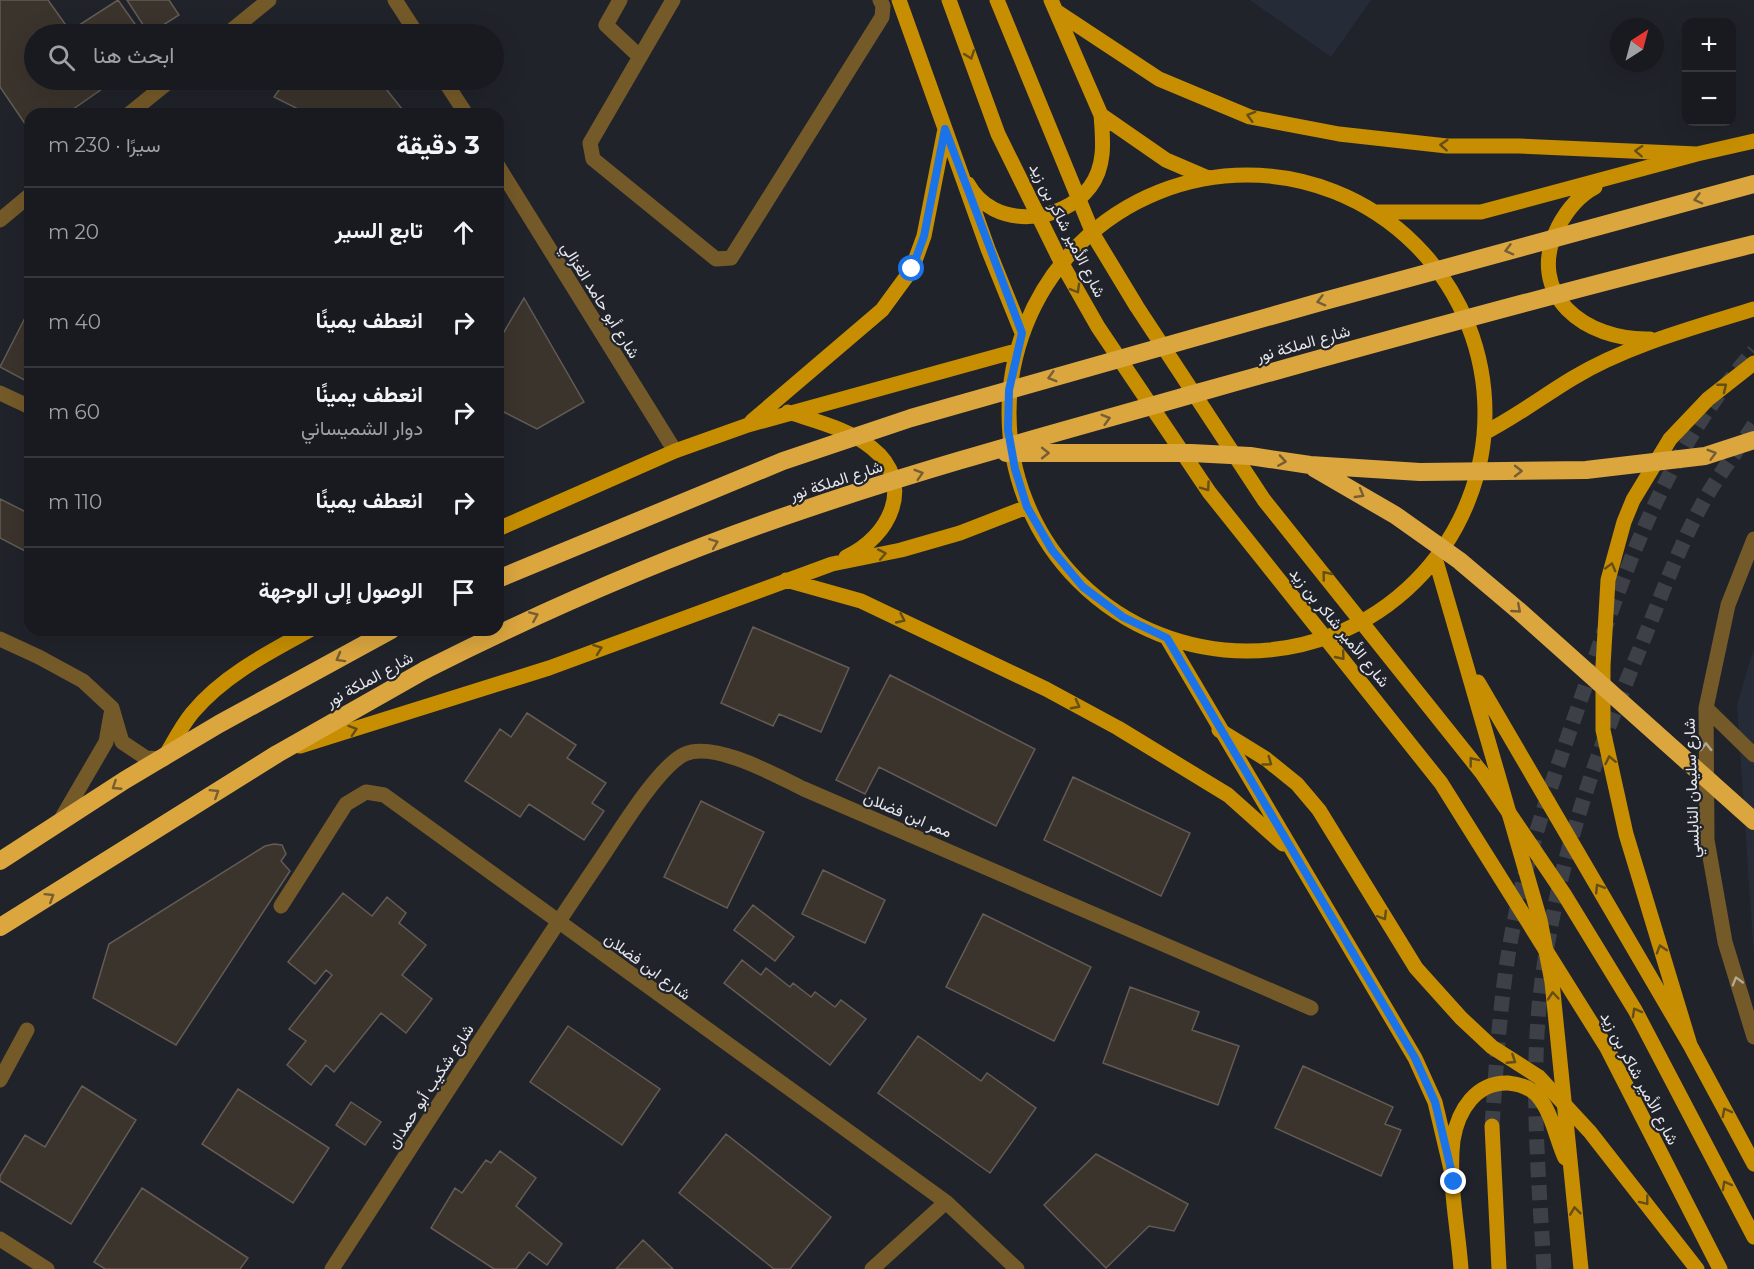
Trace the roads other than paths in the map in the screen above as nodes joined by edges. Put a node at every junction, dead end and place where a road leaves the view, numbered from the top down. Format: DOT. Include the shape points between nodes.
graph roads {
  1 [pos="269,0"];
  2 [pos="396,0"];
  3 [pos="620,0"];
  4 [pos="673,0"];
  5 [pos="880,0"];
  6 [pos="899,0"];
  7 [pos="949,0"];
  8 [pos="997,0"];
  9 [pos="1054,6"];
  10 [pos="239,24"];
  11 [pos="411,24"];
  12 [pos="640,57"];
  13 [pos="159,90"];
  14 [pos="450,90"];
  15 [pos="136,108"];
  16 [pos="462,108"];
  17 [pos="1101,115"];
  18 [pos="945,129"];
  19 [pos="1754,141"];
  20 [pos="1697,154"];
  21 [pos="959,165"];
  22 [pos="504,176"];
  23 [pos="1208,178"];
  24 [pos="1611,179"];
  25 [pos="1754,184"];
  26 [pos="24,200"];
  27 [pos="1375,212"];
  28 [pos="1,218"];
  29 [pos="1754,244"];
  30 [pos="1754,309"];
  31 [pos="1022,333"];
  32 [pos="1658,339"];
  33 [pos="1016,351"];
  34 [pos="1754,363"];
  35 [pos="0,393"];
  36 [pos="24,404"];
  37 [pos="787,412"];
  38 [pos="748,425"];
  39 [pos="1486,432"];
  40 [pos="1754,440"];
  41 [pos="675,451"];
  42 [pos="987,453"];
  43 [pos="1310,465"];
  44 [pos="1027,507"];
  45 [pos="504,526"];
  46 [pos="1754,539"];
  47 [pos="1436,561"];
  48 [pos="832,564"];
  49 [pos="504,577"];
  50 [pos="786,580"];
  51 [pos="504,630"];
  52 [pos="299,636"];
  53 [pos="380,636"];
  54 [pos="492,636"];
  55 [pos="1167,638"];
  56 [pos="0,639"];
  57 [pos="1466,662"];
  58 [pos="112,708"];
  59 [pos="1706,708"];
  60 [pos="1219,730"];
  61 [pos="278,754"];
  62 [pos="1754,755"];
  63 [pos="164,759"];
  64 [pos="1754,821"];
  65 [pos="58,823"];
  66 [pos="1297,858"];
  67 [pos="0,861"];
  68 [pos="281,906"];
  69 [pos="558,923"];
  70 [pos="2,928"];
  71 [pos="1311,1008"];
  72 [pos="27,1030"];
  73 [pos="1753,1030"];
  74 [pos="1690,1045"];
  75 [pos="0,1080"];
  76 [pos="1492,1126"];
  77 [pos="1754,1164"];
  78 [pos="1571,1172"];
  79 [pos="1454,1182"];
  80 [pos="946,1202"];
  81 [pos="1754,1237"];
  82 [pos="0,1239"];
  83 [pos="46,1269"];
  84 [pos="332,1269"];
  85 [pos="872,1269"];
  86 [pos="1017,1269"];
  87 [pos="1461,1269"];
  88 [pos="1499,1269"];
  89 [pos="1581,1269"];
  90 [pos="1697,1269"];
  91 [pos="1720,1269"];
  1 -- 10 [label="street"];
  2 -- 11 [label="street"];
  3 -- 12 [label="street" via="606,25"];
  4 -- 12 [label="street"];
  5 -- 12 [label="street" via="882,17 731,258 723,260 593,159 590,143"];
  6 -- 18 [label="main road"];
  7 -- 91 [label="main road, شارع الأمير شاكر بن زيد, one-way, bridge" via="998,134 1098,327 1209,492 1441,783 1607,1048"];
  81 -- 8 [label="main road, شارع الأمير شاكر بن زيد, one-way, bridge" via="1635,1010 1564,894 1482,773 1264,500 1094,236"];
  9 -- 17 [label="main road"];
  20 -- 9 [label="main road, one-way" via="1447,146 1339,134 1250,117 1159,79"];
  13 -- 15 [label="street"];
  14 -- 16 [label="street"];
  17 -- 21 [label="main road" via="1102,159 1091,186 1072,205 1046,216 1018,217 992,208 971,189"];
  17 -- 23 [label="main road" via="1166,160"];
  18 -- 21 [label="main road"];
  18 -- 38 [label="main road" via="924,236 912,269 882,310"];
  19 -- 20 [label="main road"];
  20 -- 24 [label="main road"];
  21 -- 31 [label="main road"];
  22 -- 41 [label="street, شارع أبو حامد الغزالي"];
  23 -- 27 [label="main road" via="1251,174 1295,179 1336,192"];
  23 -- 31 [label="main road" via="1147,196 1094,230 1051,276"];
  24 -- 27 [label="main road" via="1481,212"];
  24 -- 32 [label="main road" via="1581,194 1563,217 1551,242 1546,268 1552,289 1569,312 1595,328 1627,339"];
  25 -- 49 [label="highway, شارع الملكة نور, one-way, bridge" via="911,418 783,461"];
  26 -- 28 [label="street"];
  27 -- 39 [label="main road" via="1415,244 1453,294 1472,330 1484,381"];
  42 -- 29 [label="highway, شارع الملكة نور, one-way, bridge" via="1555,293"];
  30 -- 32 [label="main road"];
  31 -- 33 [label="main road"];
  32 -- 39 [label="main road" via="1574,378"];
  33 -- 37 [label="main road"];
  33 -- 44 [label="main road" via="1009,390 1008,430"];
  74 -- 34 [label="main road, one-way" via="1626,834 1603,730 1608,579 1633,500 1670,439 1708,399"];
  35 -- 36 [label="street"];
  37 -- 38 [label="main road"];
  37 -- 48 [label="main road" via="826,424 870,446 886,459 895,482 893,510 879,533 854,554"];
  38 -- 41 [label="main road"];
  39 -- 47 [label="main road" via="1478,478"];
  43 -- 40 [label="highway, one-way, bridge" via="1420,471 1586,470 1705,456"];
  41 -- 45 [label="main road"];
  42 -- 43 [label="highway, one-way, bridge" via="1191,453"];
  51 -- 42 [label="highway, شارع الملكة نور, one-way, bridge" via="647,569 806,509"];
  43 -- 64 [label="highway, one-way, bridge" via="1395,514 1460,561"];
  48 -- 44 [label="main road, one-way" via="960,533"];
  44 -- 55 [label="main road" via="1052,550 1083,587 1123,617"];
  46 -- 59 [label="street, شارع سليمان النابلسي" via="1728,605"];
  47 -- 55 [label="main road" via="1382,612 1315,643 1240,652"];
  47 -- 57 [label="main road"];
  48 -- 50 [label="main road"];
  61 -- 50 [label="main road, one-way" via="549,668"];
  50 -- 66 [label="main road, one-way" via="861,601 1046,689 1118,728 1228,795"];
  52 -- 63 [label="main road" via="246,666 213,691 192,713"];
  53 -- 63 [label="highway, شارع الملكة نور, one-way" via="219,724"];
  61 -- 54 [label="highway, شارع الملكة نور, one-way, bridge"];
  55 -- 60 [label="main road"];
  56 -- 58 [label="street" via="83,681"];
  74 -- 57 [label="main road, one-way"];
  78 -- 57 [label="main road, one-way" via="1552,982 1540,920"];
  58 -- 63 [label="street" via="122,742 146,758"];
  58 -- 65 [label="street" via="106,742"];
  59 -- 62 [label="street"];
  73 -- 59 [label="street, شارع سليمان النابلسي, one-way" via="1725,942 1707,840"];
  60 -- 66 [label="main road"];
  60 -- 90 [label="main road, one-way, bridge" via="1297,784 1319,810 1416,968 1492,1047 1539,1077 1590,1132"];
  70 -- 61 [label="highway, شارع الملكة نور, one-way"];
  63 -- 65 [label="highway, شارع الملكة نور, one-way"];
  65 -- 67 [label="highway, شارع الملكة نور"];
  66 -- 79 [label="main road" via="1415,1058 1435,1102"];
  68 -- 69 [label="street, شارع ابن فضلان" via="346,804 366,792 375,792"];
  69 -- 71 [label="street, ممر ابن فضلان" via="656,779 686,753 720,752"];
  69 -- 80 [label="street, شارع ابن فضلان"];
  69 -- 84 [label="street, شارع شكيب أبو حمدان"];
  72 -- 75 [label="street"];
  77 -- 74 [label="main road, one-way"];
  76 -- 88 [label="main road"];
  78 -- 79 [label="main road" via="1548,1112 1536,1095 1516,1084 1493,1083 1481,1089 1458,1120 1453,1145"];
  89 -- 78 [label="main road, one-way"];
  79 -- 87 [label="main road"];
  80 -- 85 [label="street"];
  80 -- 86 [label="street, شارع ابن فضلان"];
  82 -- 83 [label="street"];
}
